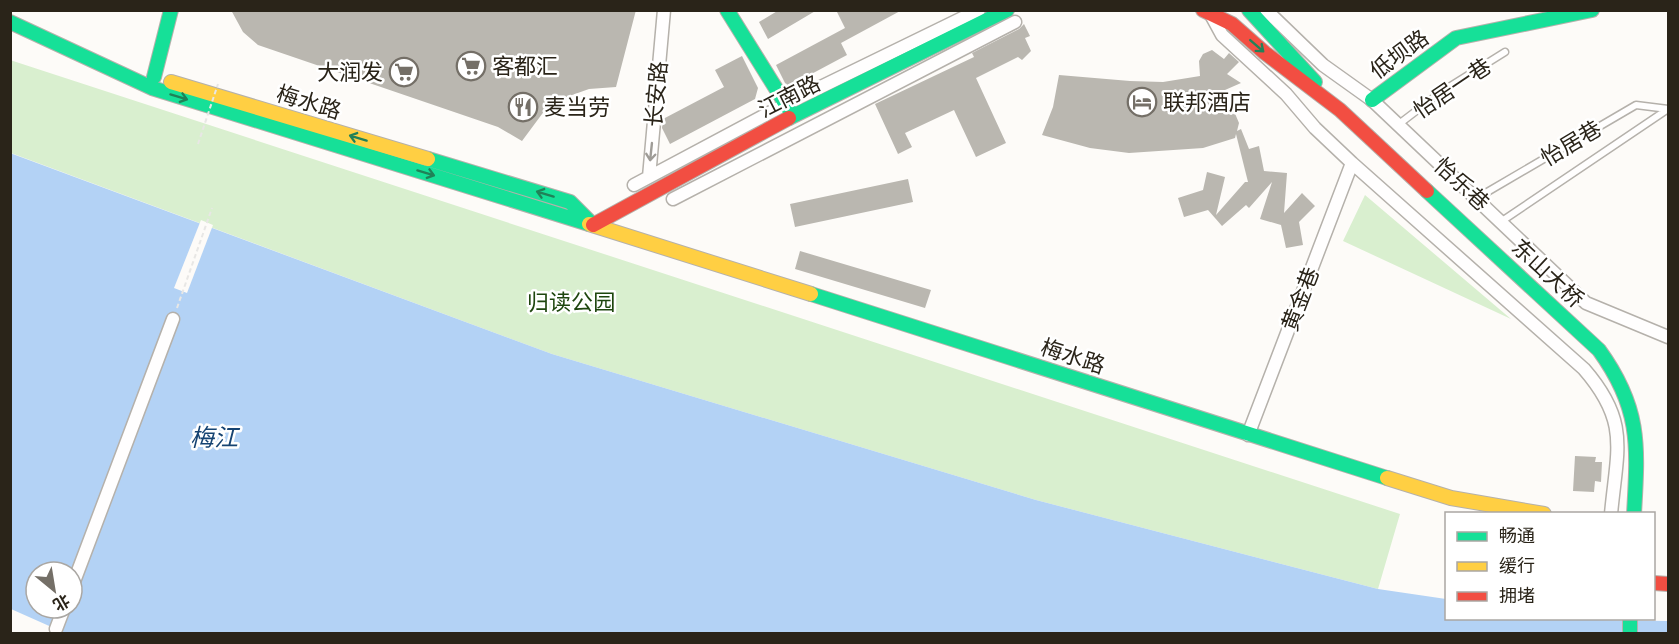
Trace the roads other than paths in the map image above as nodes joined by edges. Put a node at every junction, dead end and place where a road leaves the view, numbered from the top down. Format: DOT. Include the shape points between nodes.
graph roads {
  1 [pos="171,10"];
  2 [pos="664,10"];
  3 [pos="727,10"];
  4 [pos="979,10"];
  5 [pos="1249,10"];
  6 [pos="1266,10"];
  7 [pos="1592,10"];
  8 [pos="1206,12"];
  9 [pos="10,15"];
  10 [pos="1011,16"];
  11 [pos="10,22"];
  12 [pos="1505,52"];
  13 [pos="154,77"];
  14 [pos="1372,100"];
  15 [pos="1668,109"];
  16 [pos="790,110"];
  17 [pos="1340,110"];
  18 [pos="1399,124"];
  19 [pos="1352,163"];
  20 [pos="649,177"];
  21 [pos="634,185"];
  22 [pos="1477,198"];
  23 [pos="673,199"];
  24 [pos="1502,221"];
  25 [pos="593,225"];
  26 [pos="173,319"];
  27 [pos="1668,337"];
  28 [pos="1248,435"];
  29 [pos="1451,498"];
  30 [pos="1465,512"];
  31 [pos="1538,512"];
  32 [pos="1611,512"];
  33 [pos="1634,512"];
  34 [pos="82,560"];
  35 [pos="60,620"];
  36 [pos="56,630"];
  1 -- 13 [label="main road"];
  2 -- 20 [label="street, 长安路, one-way"];
  3 -- 16 [label="main road"];
  4 -- 16 [label="street"];
  5 -- 17 [label="main road"];
  6 -- 14 [label="street, 怡乐巷" via="1323,65"];
  7 -- 14 [label="main road, 低坝路" via="1456,38"];
  8 -- 17 [label="main road, one-way" via="1232,24"];
  8 -- 19 [label="street" via="1222,35 1287,94"];
  9 -- 13 [label="main road, 梅水路"];
  10 -- 16 [label="main road, 江南路"];
  10 -- 23 [label="street"];
  11 -- 25 [label="main road, 梅水路, one-way" via="152,88"];
  12 -- 18 [label="lane, 怡居一巷"];
  25 -- 13 [label="main road, 梅水路, one-way" via="570,202"];
  14 -- 18 [label="street, 怡乐巷"];
  15 -- 22 [label="lane, 怡居巷" via="1635,105"];
  15 -- 24 [label="lane"];
  16 -- 20 [label="street"];
  16 -- 25 [label="main road, 江南路"];
  17 -- 33 [label="main road, 东山大桥" via="1580,331 1617,371 1629,395 1637,442"];
  18 -- 22 [label="street, 怡乐巷"];
  19 -- 28 [label="street, 黄金巷"];
  19 -- 32 [label="street" via="1600,387 1618,424"];
  20 -- 21 [label="street"];
  22 -- 24 [label="street, 怡乐巷"];
  24 -- 27 [label="street, 怡乐巷" via="1586,303"];
  25 -- 28 [label="main road, 梅水路"];
  26 -- 34 [label="street"];
  28 -- 29 [label="main road, 梅水路"];
  29 -- 30 [label="main road"];
  29 -- 31 [label="main road, 梅水路"];
  35 -- 36 [label="street"];
}
